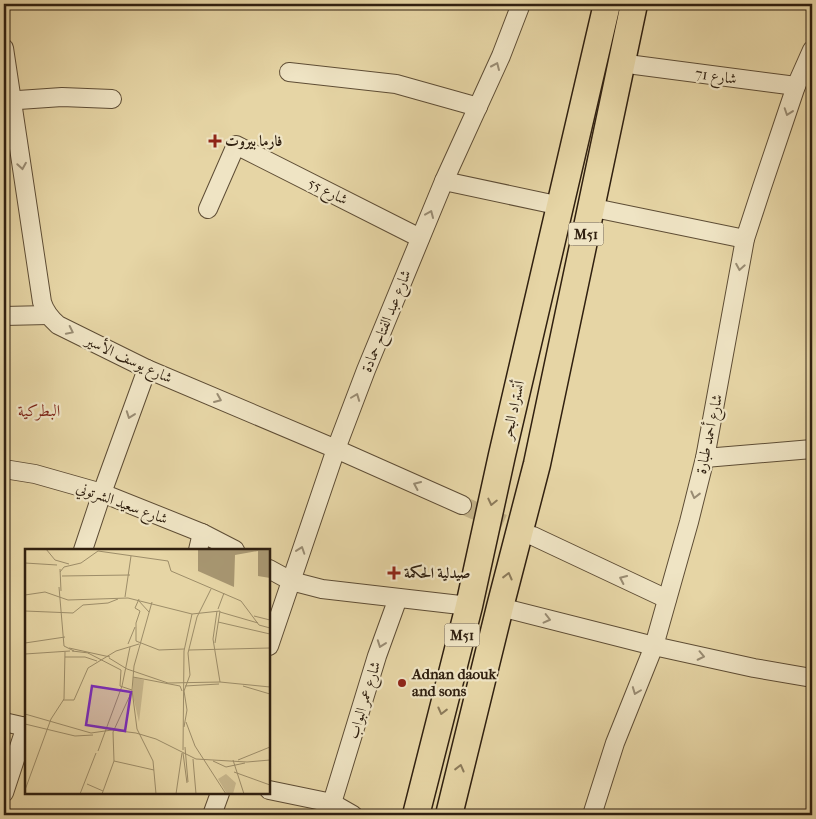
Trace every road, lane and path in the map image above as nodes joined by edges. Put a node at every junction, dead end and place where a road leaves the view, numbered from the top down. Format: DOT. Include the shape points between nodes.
graph roads {
  1 [pos="521,4"];
  2 [pos="592,4"];
  3 [pos="607,4"];
  4 [pos="634,4"];
  5 [pos="648,4"];
  6 [pos="4,48"];
  7 [pos="812,50"];
  8 [pos="635,65"];
  9 [pos="289,72"];
  10 [pos="796,86"];
  11 [pos="112,99"];
  12 [pos="8,101"];
  13 [pos="478,107"];
  14 [pos="444,181"];
  15 [pos="547,203"];
  16 [pos="208,208"];
  17 [pos="604,210"];
  18 [pos="420,238"];
  19 [pos="746,239"];
  20 [pos="48,315"];
  21 [pos="4,316"];
  22 [pos="147,369"];
  23 [pos="336,448"];
  24 [pos="812,449"];
  25 [pos="502,455"];
  26 [pos="705,458"];
  27 [pos="537,464"];
  28 [pos="4,470"];
  29 [pos="102,493"];
  30 [pos="462,504"];
  31 [pos="202,533"];
  32 [pos="533,536"];
  33 [pos="83,549"];
  34 [pos="198,549"];
  35 [pos="233,549"];
  36 [pos="270,569"];
  37 [pos="291,581"];
  38 [pos="398,598"];
  39 [pos="667,599"];
  40 [pos="469,606"];
  41 [pos="500,607"];
  42 [pos="270,643"];
  43 [pos="654,646"];
  44 [pos="812,678"];
  45 [pos="4,722"];
  46 [pos="25,727"];
  47 [pos="25,730"];
  48 [pos="270,790"];
  49 [pos="4,793"];
  50 [pos="220,794"];
  51 [pos="332,803"];
  52 [pos="212,815"];
  53 [pos="353,815"];
  54 [pos="416,815"];
  55 [pos="449,815"];
  56 [pos="592,815"];
  13 -- 1 [label="street, شارع عبد الفتاح حمادة, one-way"];
  2 -- 15 [label="highway"];
  3 -- 25 [label="highway, أتستراد البحر / M51"];
  4 -- 27 [label="highway, M51"];
  5 -- 8 [label="highway"];
  6 -- 12 [label="street"];
  7 -- 10 [label="street, شارع أحمد طبارة"];
  8 -- 10 [label="street, شارع 71"];
  8 -- 17 [label="highway"];
  9 -- 13 [label="street" via="396,84"];
  10 -- 19 [label="street, شارع أحمد طبارة, one-way"];
  11 -- 12 [label="street"];
  12 -- 20 [label="street, one-way" via="42,302"];
  13 -- 14 [label="street, شارع عبد الفتاح حمادة"];
  14 -- 15 [label="street"];
  18 -- 14 [label="street, شارع عبد الفتاح حمادة, one-way"];
  15 -- 25 [label="highway" via="522,303 509,373"];
  16 -- 18 [label="street, شارع 55" via="235,145"];
  17 -- 19 [label="street"];
  17 -- 27 [label="highway" via="574,342"];
  23 -- 18 [label="street, شارع عبد الفتاح حمادة, one-way"];
  19 -- 26 [label="street, شارع أحمد طبارة, one-way"];
  20 -- 21 [label="street"];
  20 -- 22 [label="street, شارع يوسف الأسير, one-way" via="58,325"];
  22 -- 23 [label="street, شارع يوسف الأسير, one-way"];
  22 -- 29 [label="street, one-way"];
  30 -- 23 [label="street, شارع يوسف الأسير, one-way"];
  37 -- 23 [label="street, شارع عبد الفتاح حمادة, one-way"];
  24 -- 26 [label="street"];
  25 -- 40 [label="highway, أتستراد البحر / M51, one-way"];
  26 -- 39 [label="street, شارع أحمد طبارة, one-way"];
  41 -- 27 [label="highway, M51, one-way"];
  28 -- 29 [label="street, شارع سعيد الشرتوني" via="35,474"];
  29 -- 31 [label="street, شارع سعيد الشرتوني"];
  29 -- 33 [label="street"];
  31 -- 34 [label="street"];
  31 -- 35 [label="street, شارع سعيد الشرتوني"];
  39 -- 32 [label="street, one-way"];
  36 -- 37 [label="street"];
  37 -- 38 [label="street"];
  37 -- 42 [label="street, شارع عبد الفتاح حمادة"];
  38 -- 40 [label="street"];
  38 -- 51 [label="street, شارع عمر البواب, one-way"];
  39 -- 43 [label="street, شارع أحمد طبارة"];
  40 -- 54 [label="highway, أتستراد البحر / M51, one-way"];
  41 -- 43 [label="street, one-way"];
  55 -- 41 [label="highway, M51, one-way"];
  43 -- 44 [label="street, one-way"];
  43 -- 56 [label="street, شارع أحمد طبارة, one-way" via="615,743"];
  45 -- 46 [label="street"];
  47 -- 49 [label="street"];
  48 -- 51 [label="street"];
  50 -- 52 [label="street"];
  51 -- 53 [label="street"];
}
